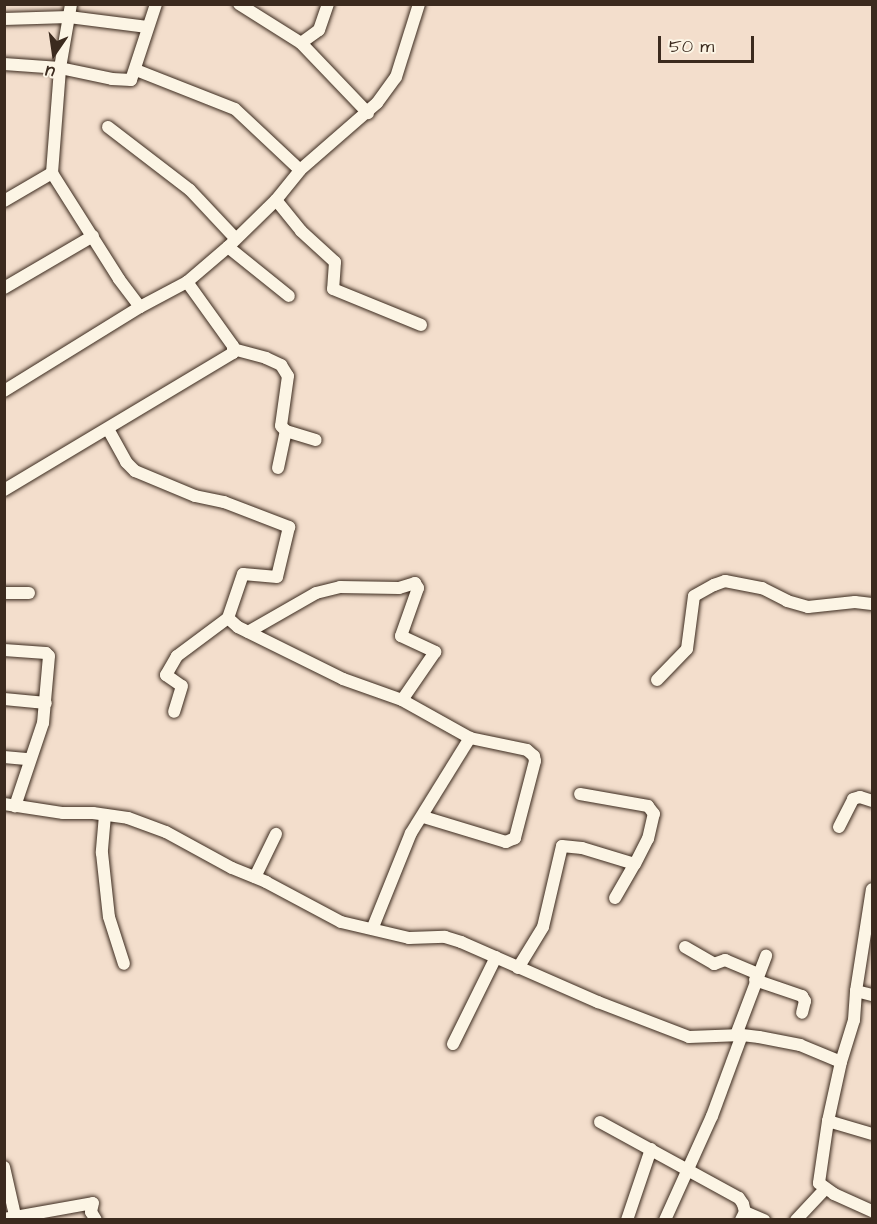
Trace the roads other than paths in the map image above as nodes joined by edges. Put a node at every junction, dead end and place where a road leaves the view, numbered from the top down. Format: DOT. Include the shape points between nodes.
graph roads {
  1 [pos="156,4"];
  2 [pos="239,4"];
  3 [pos="328,4"];
  4 [pos="419,4"];
  5 [pos="70,11"];
  6 [pos="4,19"];
  7 [pos="147,27"];
  8 [pos="301,43"];
  9 [pos="4,64"];
  10 [pos="60,68"];
  11 [pos="136,70"];
  12 [pos="368,113"];
  13 [pos="108,127"];
  14 [pos="300,170"];
  15 [pos="52,173"];
  16 [pos="8,196"];
  17 [pos="276,200"];
  18 [pos="93,236"];
  19 [pos="232,243"];
  20 [pos="186,282"];
  21 [pos="4,288"];
  22 [pos="289,296"];
  23 [pos="140,307"];
  24 [pos="421,325"];
  25 [pos="233,349"];
  26 [pos="4,391"];
  27 [pos="108,429"];
  28 [pos="286,431"];
  29 [pos="316,440"];
  30 [pos="278,468"];
  31 [pos="4,490"];
  32 [pos="4,593"];
  33 [pos="29,593"];
  34 [pos="873,604"];
  35 [pos="228,618"];
  36 [pos="248,632"];
  37 [pos="4,650"];
  38 [pos="657,680"];
  39 [pos="4,699"];
  40 [pos="402,700"];
  41 [pos="46,703"];
  42 [pos="174,712"];
  43 [pos="470,738"];
  44 [pos="4,757"];
  45 [pos="29,759"];
  46 [pos="580,794"];
  47 [pos="873,801"];
  48 [pos="10,805"];
  49 [pos="105,815"];
  50 [pos="423,817"];
  51 [pos="839,827"];
  52 [pos="276,834"];
  53 [pos="635,864"];
  54 [pos="255,877"];
  55 [pos="873,889"];
  56 [pos="615,898"];
  57 [pos="870,918"];
  58 [pos="373,927"];
  59 [pos="685,947"];
  60 [pos="766,956"];
  61 [pos="496,957"];
  62 [pos="124,964"];
  63 [pos="518,968"];
  64 [pos="756,977"];
  65 [pos="856,991"];
  66 [pos="873,995"];
  67 [pos="802,1013"];
  68 [pos="739,1035"];
  69 [pos="453,1044"];
  70 [pos="842,1062"];
  71 [pos="828,1121"];
  72 [pos="600,1122"];
  73 [pos="873,1134"];
  74 [pos="651,1149"];
  75 [pos="4,1167"];
  76 [pos="687,1168"];
  77 [pos="825,1189"];
  78 [pos="873,1211"];
  79 [pos="743,1216"];
  80 [pos="12,1219"];
  81 [pos="96,1220"];
  82 [pos="627,1220"];
  83 [pos="664,1220"];
  84 [pos="764,1220"];
  85 [pos="796,1220"];
  1 -- 7 [label="street"];
  2 -- 8 [label="street"];
  3 -- 8 [label="street" via="319,30"];
  4 -- 12 [label="street" via="396,77"];
  5 -- 6 [label="street"];
  5 -- 7 [label="street"];
  5 -- 10 [label="street"];
  7 -- 11 [label="street"];
  8 -- 12 [label="street"];
  9 -- 10 [label="street"];
  10 -- 11 [label="street" via="123,81 131,80"];
  10 -- 15 [label="street"];
  11 -- 14 [label="street" via="235,109"];
  12 -- 14 [label="street"];
  13 -- 19 [label="street" via="190,190"];
  14 -- 17 [label="street"];
  15 -- 16 [label="street"];
  15 -- 18 [label="street"];
  17 -- 19 [label="street"];
  17 -- 24 [label="street" via="334,262 333,289"];
  18 -- 21 [label="street"];
  18 -- 23 [label="street"];
  19 -- 20 [label="street"];
  19 -- 22 [label="street"];
  20 -- 23 [label="street"];
  20 -- 25 [label="street"];
  23 -- 26 [label="street"];
  25 -- 27 [label="street" via="229,358"];
  25 -- 28 [label="street" via="281,365 288,376 281,426"];
  27 -- 31 [label="street"];
  27 -- 35 [label="street" via="135,471 289,527 277,578 243,574"];
  28 -- 29 [label="street"];
  28 -- 30 [label="street"];
  32 -- 33 [label="street"];
  34 -- 38 [label="street" via="808,607 762,588 725,581 694,596 687,649"];
  35 -- 36 [label="street"];
  35 -- 42 [label="street" via="177,656 166,673 182,686"];
  36 -- 40 [label="street" via="343,679"];
  36 -- 40 [label="street" via="316,593 339,587 399,588 414,583 418,588 401,636 435,652"];
  37 -- 41 [label="street" via="49,656"];
  39 -- 41 [label="street"];
  40 -- 43 [label="street"];
  41 -- 45 [label="street"];
  43 -- 50 [label="street"];
  43 -- 50 [label="street" via="527,750 534,756 536,761 515,838 506,842"];
  44 -- 45 [label="street"];
  45 -- 48 [label="street"];
  46 -- 53 [label="street" via="653,810 648,839"];
  47 -- 51 [label="street" via="853,799"];
  48 -- 49 [label="street"];
  49 -- 54 [label="street" via="128,818 166,832"];
  49 -- 62 [label="street" via="102,853 109,917"];
  50 -- 58 [label="street" via="411,833"];
  52 -- 54 [label="street"];
  53 -- 56 [label="street"];
  53 -- 63 [label="street" via="562,846 543,927"];
  54 -- 58 [label="street" via="341,922"];
  55 -- 57 [label="street"];
  57 -- 65 [label="street"];
  58 -- 61 [label="street" via="410,938 445,937"];
  59 -- 64 [label="street" via="712,964 724,960"];
  60 -- 64 [label="street"];
  61 -- 63 [label="street"];
  61 -- 69 [label="street"];
  63 -- 68 [label="street" via="689,1037"];
  64 -- 67 [label="street" via="802,996"];
  64 -- 68 [label="street"];
  65 -- 66 [label="street"];
  65 -- 70 [label="street" via="854,1020"];
  68 -- 70 [label="street" via="800,1045"];
  68 -- 76 [label="street" via="727,1081"];
  70 -- 71 [label="street"];
  71 -- 73 [label="street"];
  71 -- 77 [label="street" via="819,1183"];
  72 -- 74 [label="street"];
  74 -- 76 [label="street"];
  74 -- 82 [label="street"];
  75 -- 80 [label="street"];
  76 -- 79 [label="street" via="739,1198"];
  76 -- 83 [label="street"];
  77 -- 78 [label="street"];
  77 -- 85 [label="street"];
  79 -- 84 [label="street"];
  80 -- 81 [label="street" via="93,1203 91,1212"];
}
